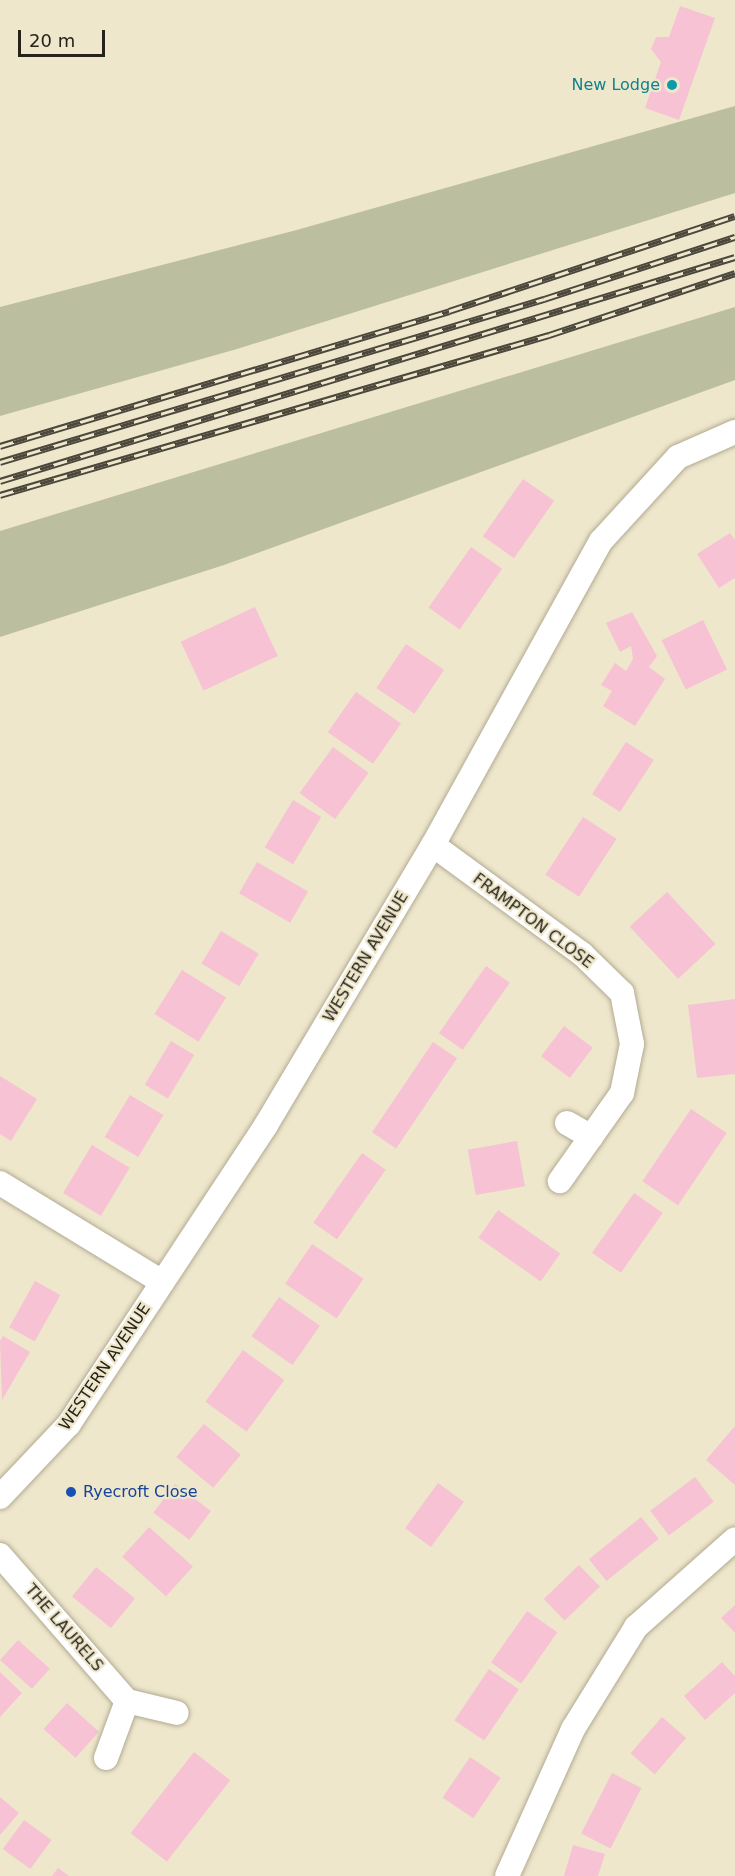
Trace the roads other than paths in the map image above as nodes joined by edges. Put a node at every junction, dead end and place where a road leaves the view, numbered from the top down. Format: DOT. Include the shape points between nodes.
graph roads {
  1 [pos="735,432"];
  2 [pos="433,845"];
  3 [pos="567,1123"];
  4 [pos="591,1137"];
  5 [pos="560,1181"];
  6 [pos="0,1183"];
  7 [pos="162,1282"];
  8 [pos="0,1497"];
  9 [pos="735,1539"];
  10 [pos="0,1555"];
  11 [pos="127,1701"];
  12 [pos="177,1713"];
  13 [pos="106,1758"];
  14 [pos="507,1876"];
  1 -- 2 [label="street, WESTERN AVENUE" via="678,457 601,541"];
  2 -- 4 [label="street, FRAMPTON CLOSE" via="582,954 622,993 633,1044 622,1093"];
  2 -- 7 [label="street, WESTERN AVENUE" via="266,1125"];
  3 -- 4 [label="street"];
  4 -- 5 [label="street, FRAMPTON CLOSE"];
  6 -- 7 [label="street"];
  7 -- 8 [label="street, WESTERN AVENUE" via="69,1424"];
  9 -- 14 [label="street" via="636,1627 573,1729"];
  10 -- 11 [label="street, THE LAURELS"];
  11 -- 12 [label="street"];
  11 -- 13 [label="street"];
}
